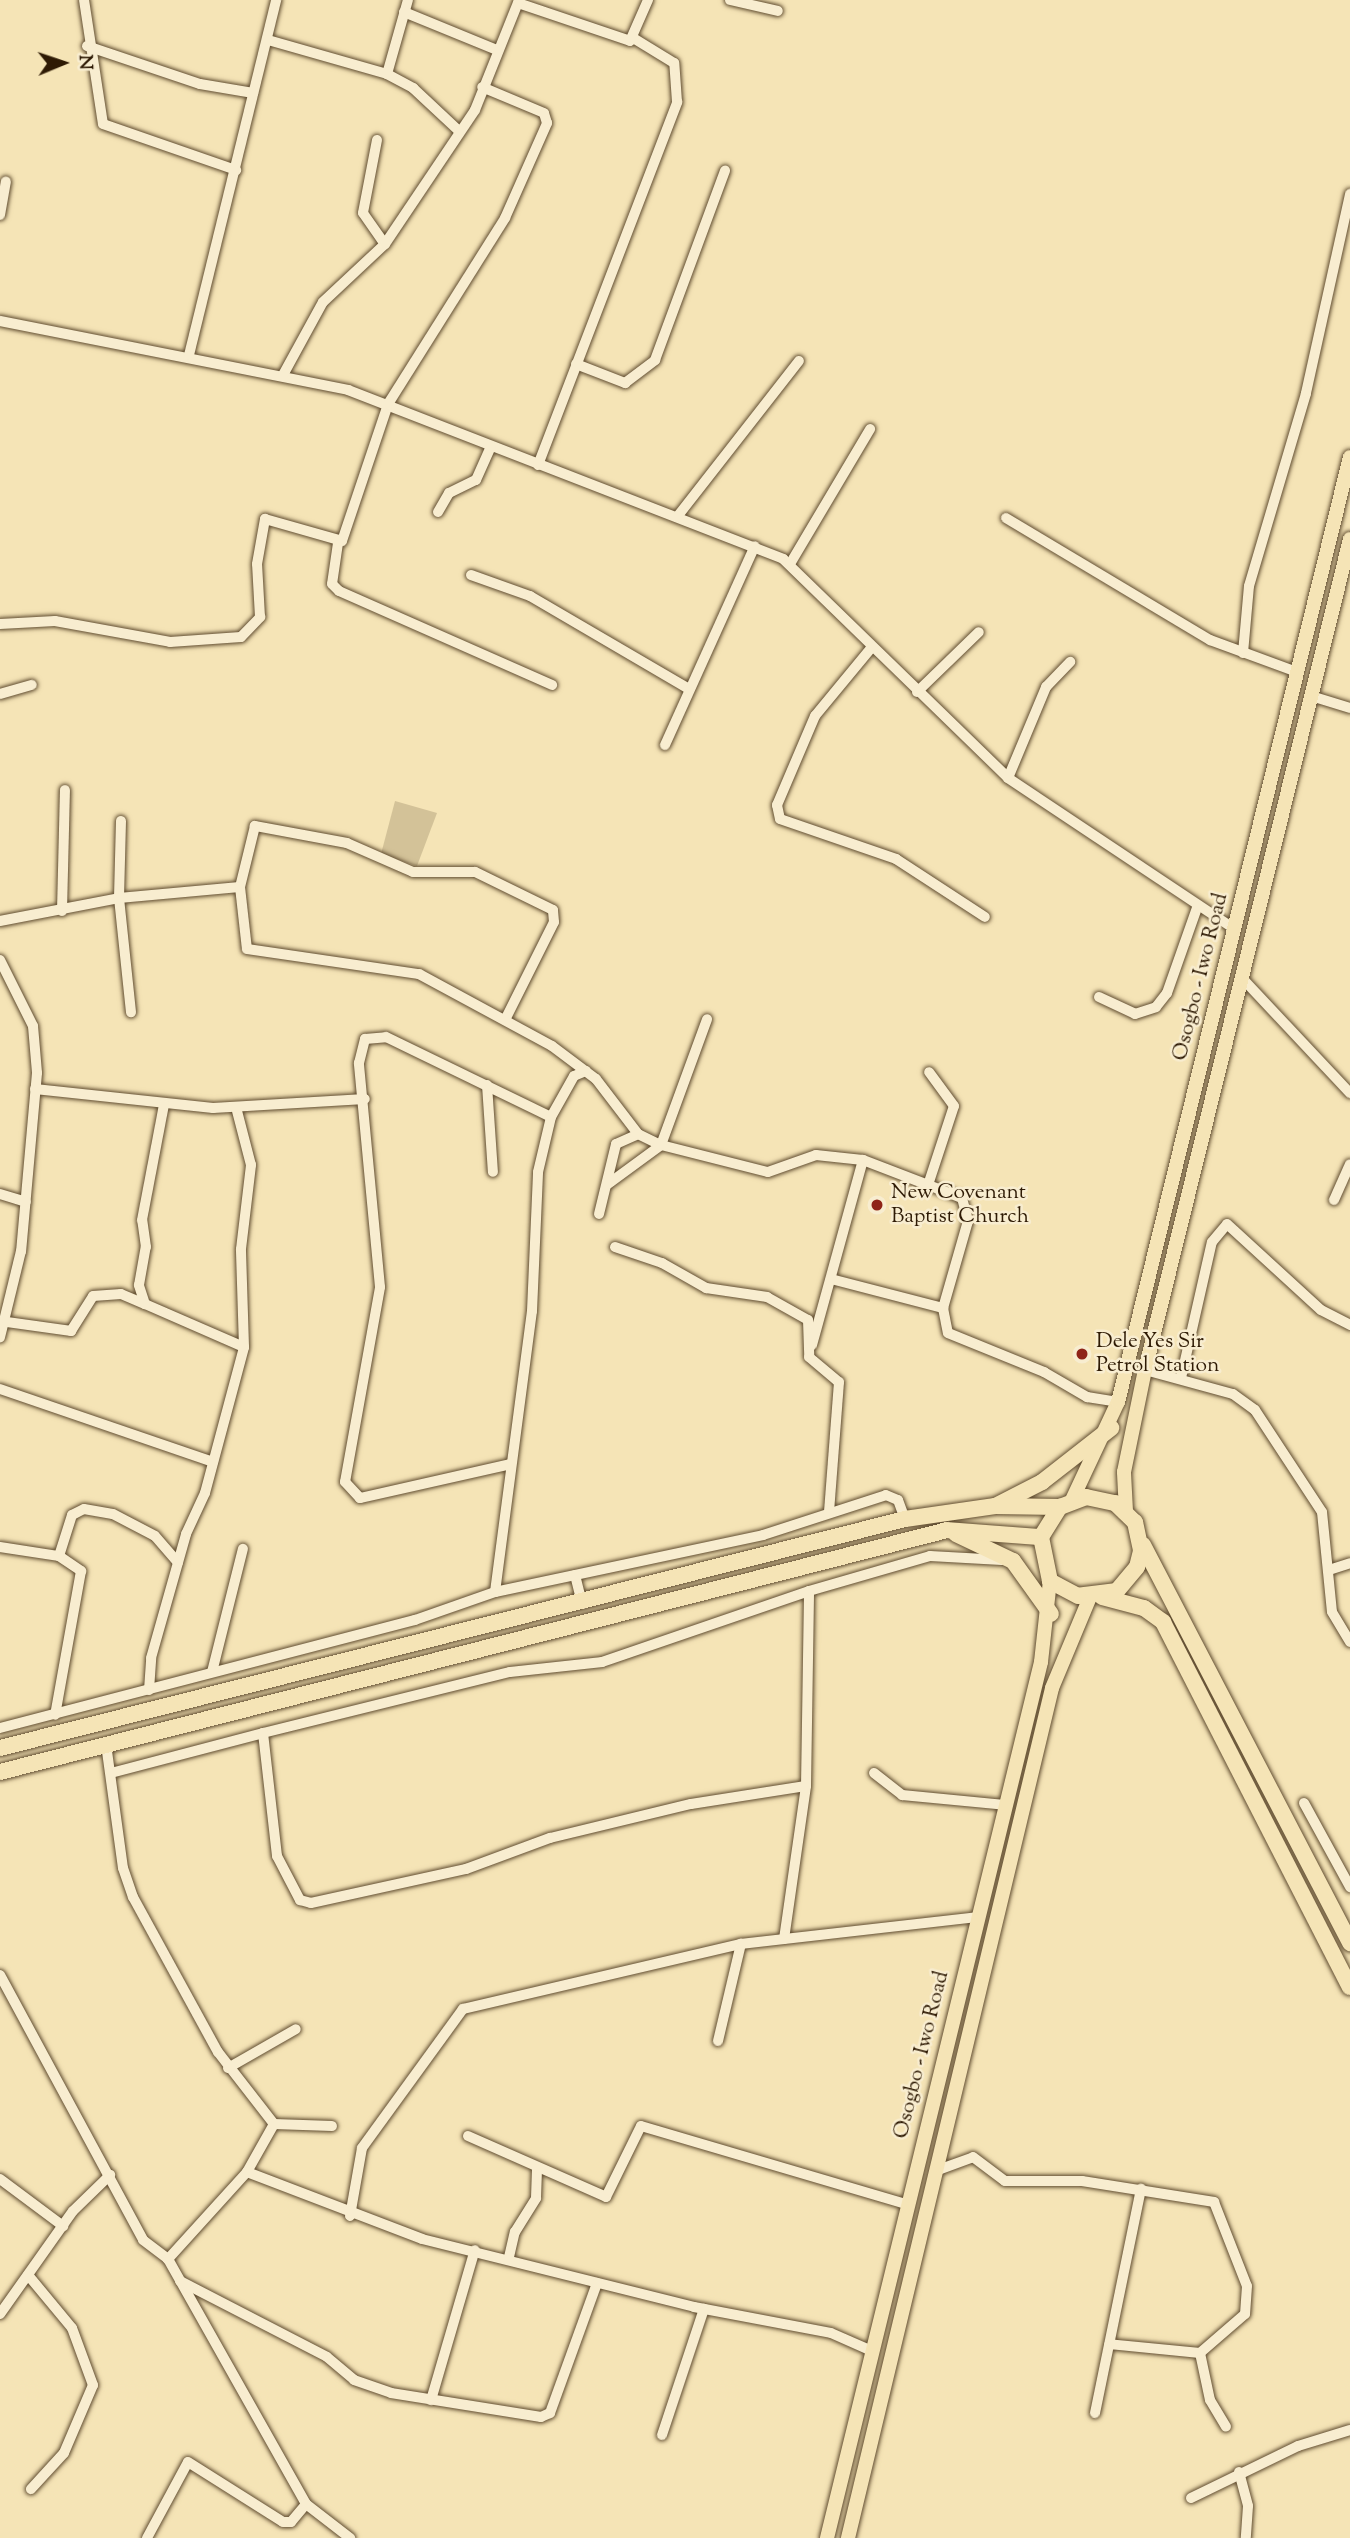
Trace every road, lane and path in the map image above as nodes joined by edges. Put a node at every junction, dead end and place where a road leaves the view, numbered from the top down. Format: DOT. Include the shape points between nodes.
graph roads {
  1 [pos="84,0"];
  2 [pos="276,0"];
  3 [pos="408,0"];
  4 [pos="648,0"];
  5 [pos="730,0"];
  6 [pos="519,2"];
  7 [pos="778,11"];
  8 [pos="404,12"];
  9 [pos="635,39"];
  10 [pos="268,40"];
  11 [pos="87,46"];
  12 [pos="497,50"];
  13 [pos="387,74"];
  14 [pos="482,87"];
  15 [pos="253,93"];
  16 [pos="458,130"];
  17 [pos="377,140"];
  18 [pos="236,170"];
  19 [pos="725,171"];
  20 [pos="6,182"];
  21 [pos="1350,194"];
  22 [pos="0,215"];
  23 [pos="385,244"];
  24 [pos="0,321"];
  25 [pos="189,355"];
  26 [pos="799,360"];
  27 [pos="576,364"];
  28 [pos="283,375"];
  29 [pos="388,404"];
  30 [pos="870,429"];
  31 [pos="491,447"];
  32 [pos="1350,457"];
  33 [pos="538,464"];
  34 [pos="438,512"];
  35 [pos="677,517"];
  36 [pos="1006,518"];
  37 [pos="1350,539"];
  38 [pos="338,543"];
  39 [pos="755,546"];
  40 [pos="790,564"];
  41 [pos="471,575"];
  42 [pos="0,624"];
  43 [pos="979,632"];
  44 [pos="872,647"];
  45 [pos="1243,653"];
  46 [pos="1070,662"];
  47 [pos="1297,672"];
  48 [pos="32,685"];
  49 [pos="552,685"];
  50 [pos="686,687"];
  51 [pos="917,692"];
  52 [pos="0,694"];
  53 [pos="1311,696"];
  54 [pos="1350,708"];
  55 [pos="665,745"];
  56 [pos="1007,778"];
  57 [pos="65,790"];
  58 [pos="121,821"];
  59 [pos="240,887"];
  60 [pos="119,898"];
  61 [pos="1198,905"];
  62 [pos="62,911"];
  63 [pos="985,917"];
  64 [pos="0,921"];
  65 [pos="1234,929"];
  66 [pos="0,962"];
  67 [pos="1242,978"];
  68 [pos="1099,996"];
  69 [pos="131,1012"];
  70 [pos="506,1018"];
  71 [pos="708,1019"];
  72 [pos="586,1071"];
  73 [pos="929,1072"];
  74 [pos="575,1076"];
  75 [pos="596,1079"];
  76 [pos="487,1085"];
  77 [pos="35,1089"];
  78 [pos="1350,1093"];
  79 [pos="365,1099"];
  80 [pos="164,1105"];
  81 [pos="236,1107"];
  82 [pos="551,1117"];
  83 [pos="638,1134"];
  84 [pos="661,1145"];
  85 [pos="863,1160"];
  86 [pos="1350,1164"];
  87 [pos="493,1172"];
  88 [pos="608,1184"];
  89 [pos="928,1185"];
  90 [pos="0,1194"];
  91 [pos="1334,1200"];
  92 [pos="26,1202"];
  93 [pos="599,1213"];
  94 [pos="615,1247"];
  95 [pos="831,1279"];
  96 [pos="145,1304"];
  97 [pos="943,1308"];
  98 [pos="7,1322"];
  99 [pos="1350,1325"];
  100 [pos="0,1337"];
  101 [pos="244,1347"];
  102 [pos="809,1357"];
  103 [pos="1145,1370"];
  104 [pos="1181,1378"];
  105 [pos="0,1389"];
  106 [pos="1118,1402"];
  107 [pos="1111,1428"];
  108 [pos="213,1462"];
  109 [pos="511,1464"];
  110 [pos="1066,1504"];
  111 [pos="995,1506"];
  112 [pos="1126,1511"];
  113 [pos="829,1512"];
  114 [pos="905,1519"];
  115 [pos="947,1530"];
  116 [pos="1140,1535"];
  117 [pos="1041,1537"];
  118 [pos="0,1547"];
  119 [pos="243,1549"];
  120 [pos="59,1556"];
  121 [pos="1013,1561"];
  122 [pos="178,1562"];
  123 [pos="1350,1563"];
  124 [pos="1329,1570"];
  125 [pos="575,1575"];
  126 [pos="1050,1581"];
  127 [pos="495,1591"];
  128 [pos="809,1591"];
  129 [pos="1096,1597"];
  130 [pos="582,1604"];
  131 [pos="1051,1614"];
  132 [pos="1350,1642"];
  133 [pos="390,1650"];
  134 [pos="397,1671"];
  135 [pos="212,1672"];
  136 [pos="183,1681"];
  137 [pos="149,1690"];
  138 [pos="184,1701"];
  139 [pos="55,1715"];
  140 [pos="0,1728"];
  141 [pos="263,1733"];
  142 [pos="106,1744"];
  143 [pos="0,1748"];
  144 [pos="0,1772"];
  145 [pos="111,1773"];
  146 [pos="874,1773"];
  147 [pos="806,1786"];
  148 [pos="1304,1803"];
  149 [pos="1005,1805"];
  150 [pos="1350,1887"];
  151 [pos="978,1917"];
  152 [pos="784,1939"];
  153 [pos="1350,1943"];
  154 [pos="741,1944"];
  155 [pos="0,1975"];
  156 [pos="1350,1987"];
  157 [pos="296,2029"];
  158 [pos="718,2040"];
  159 [pos="228,2068"];
  160 [pos="274,2124"];
  161 [pos="332,2126"];
  162 [pos="468,2136"];
  163 [pos="537,2169"];
  164 [pos="938,2170"];
  165 [pos="247,2172"];
  166 [pos="110,2175"];
  167 [pos="0,2179"];
  168 [pos="1142,2189"];
  169 [pos="906,2204"];
  170 [pos="350,2216"];
  171 [pos="63,2226"];
  172 [pos="475,2250"];
  173 [pos="509,2257"];
  174 [pos="168,2259"];
  175 [pos="28,2275"];
  176 [pos="180,2281"];
  177 [pos="597,2283"];
  178 [pos="704,2309"];
  179 [pos="0,2313"];
  180 [pos="1109,2344"];
  181 [pos="872,2351"];
  182 [pos="1200,2353"];
  183 [pos="431,2400"];
  184 [pos="1095,2413"];
  185 [pos="1226,2427"];
  186 [pos="662,2435"];
  187 [pos="1349,2435"];
  188 [pos="1239,2472"];
  189 [pos="31,2489"];
  190 [pos="1191,2498"];
  191 [pos="306,2504"];
  192 [pos="147,2538"];
  193 [pos="350,2538"];
  194 [pos="827,2538"];
  195 [pos="848,2538"];
  196 [pos="1246,2538"];
  1 -- 11 [label="street"];
  2 -- 10 [label="street"];
  3 -- 8 [label="street"];
  4 -- 9 [label="street"];
  5 -- 7 [label="street"];
  6 -- 9 [label="street" via="622,41"];
  6 -- 12 [label="street"];
  8 -- 12 [label="street"];
  8 -- 13 [label="street"];
  9 -- 27 [label="street" via="674,64 677,102"];
  10 -- 13 [label="street"];
  10 -- 15 [label="street"];
  11 -- 15 [label="street" via="200,84"];
  11 -- 18 [label="street" via="103,124"];
  12 -- 14 [label="street"];
  13 -- 16 [label="street" via="413,88"];
  14 -- 16 [label="street"];
  14 -- 29 [label="street" via="544,113 547,123 505,218"];
  15 -- 18 [label="street"];
  16 -- 23 [label="street"];
  17 -- 23 [label="street" via="363,213"];
  18 -- 25 [label="street"];
  19 -- 27 [label="street" via="655,360 625,383"];
  20 -- 22 [label="street"];
  21 -- 45 [label="street" via="1306,393 1249,586"];
  23 -- 28 [label="street" via="323,302"];
  24 -- 25 [label="street"];
  25 -- 28 [label="street"];
  26 -- 35 [label="street"];
  27 -- 33 [label="street"];
  28 -- 29 [label="street"];
  29 -- 31 [label="street"];
  29 -- 38 [label="street"];
  30 -- 40 [label="street"];
  31 -- 33 [label="street"];
  31 -- 34 [label="street" via="476,480 450,493"];
  32 -- 47 [label="main road, Osogbo - Iwo Road"];
  33 -- 35 [label="street"];
  35 -- 39 [label="street"];
  36 -- 45 [label="street" via="1210,640"];
  37 -- 53 [label="main road, Osogbo - Iwo Road"];
  38 -- 42 [label="street" via="283,521 261,522 260,617 241,637 170,642 55,621"];
  38 -- 49 [label="street" via="332,584 339,591"];
  39 -- 40 [label="street"];
  39 -- 50 [label="street"];
  40 -- 44 [label="street"];
  41 -- 50 [label="street" via="530,596"];
  43 -- 51 [label="street"];
  44 -- 51 [label="street"];
  44 -- 63 [label="street" via="816,716 777,814 804,830 896,859"];
  45 -- 47 [label="street"];
  46 -- 56 [label="street" via="1046,687"];
  47 -- 65 [label="main road, Osogbo - Iwo Road"];
  48 -- 52 [label="street"];
  50 -- 55 [label="street"];
  51 -- 56 [label="street"];
  53 -- 54 [label="street"];
  53 -- 67 [label="main road, Osogbo - Iwo Road"];
  56 -- 61 [label="street"];
  57 -- 62 [label="street"];
  58 -- 60 [label="street"];
  59 -- 60 [label="street"];
  59 -- 70 [label="street" via="247,949 410,971"];
  59 -- 70 [label="street" via="255,826 346,843 413,872 475,872 540,902 553,910 554,922"];
  60 -- 62 [label="street"];
  60 -- 69 [label="street"];
  61 -- 65 [label="street"];
  61 -- 68 [label="street" via="1167,993 1156,1007 1135,1014"];
  62 -- 64 [label="street"];
  65 -- 106 [label="main road, Osogbo - Iwo Road"];
  66 -- 77 [label="street" via="33,1026"];
  67 -- 78 [label="street"];
  67 -- 103 [label="main road, Osogbo - Iwo Road"];
  70 -- 72 [label="street"];
  71 -- 84 [label="street"];
  72 -- 74 [label="street"];
  72 -- 75 [label="street"];
  73 -- 89 [label="street" via="954,1106"];
  74 -- 75 [label="street"];
  74 -- 82 [label="street"];
  75 -- 83 [label="street"];
  76 -- 79 [label="street" via="386,1037 365,1039 359,1063"];
  76 -- 82 [label="street"];
  76 -- 87 [label="street"];
  77 -- 80 [label="street"];
  77 -- 92 [label="street"];
  79 -- 81 [label="street"];
  79 -- 109 [label="street" via="380,1287 345,1482 360,1498"];
  80 -- 81 [label="street"];
  80 -- 96 [label="street" via="142,1220 146,1247 139,1284"];
  81 -- 101 [label="street" via="250,1165 241,1248"];
  82 -- 109 [label="street" via="538,1172 532,1311"];
  83 -- 84 [label="street"];
  83 -- 88 [label="street" via="616,1144"];
  84 -- 85 [label="street" via="768,1172 816,1155"];
  84 -- 88 [label="street"];
  85 -- 89 [label="street"];
  85 -- 95 [label="street"];
  86 -- 91 [label="street"];
  88 -- 93 [label="street"];
  89 -- 97 [label="street" via="962,1198 968,1212"];
  90 -- 92 [label="street"];
  92 -- 98 [label="street"];
  94 -- 102 [label="street" via="662,1263 706,1288 767,1297 799,1311 808,1320"];
  95 -- 97 [label="street"];
  95 -- 102 [label="street"];
  96 -- 98 [label="street" via="121,1294 93,1296 71,1331"];
  96 -- 101 [label="street"];
  97 -- 106 [label="street" via="948,1333 1044,1372 1087,1397"];
  98 -- 100 [label="street"];
  99 -- 104 [label="street" via="1321,1310 1227,1224 1212,1242"];
  101 -- 108 [label="street"];
  102 -- 113 [label="street" via="839,1382"];
  103 -- 104 [label="street"];
  103 -- 112 [label="main road, Osogbo - Iwo Road" via="1124,1472"];
  104 -- 124 [label="street" via="1233,1394 1255,1410 1318,1502"];
  105 -- 108 [label="street"];
  106 -- 107 [label="main road, Osogbo - Iwo Road"];
  107 -- 110 [label="main road, Osogbo - Iwo Road"];
  107 -- 111 [label="highway" via="1042,1482"];
  108 -- 122 [label="street"];
  109 -- 127 [label="street"];
  110 -- 111 [label="highway"];
  110 -- 112 [label="highway" via="1101,1498"];
  110 -- 117 [label="highway"];
  111 -- 114 [label="highway"];
  112 -- 116 [label="highway"];
  113 -- 114 [label="street" via="886,1495 898,1500"];
  113 -- 125 [label="street" via="763,1535"];
  114 -- 130 [label="highway"];
  115 -- 117 [label="highway"];
  115 -- 121 [label="highway"];
  115 -- 134 [label="highway"];
  116 -- 129 [label="highway" via="1137,1567 1117,1591"];
  116 -- 153 [label="highway" via="1153,1574 1186,1625"];
  117 -- 126 [label="highway"];
  118 -- 120 [label="street"];
  119 -- 135 [label="street"];
  120 -- 122 [label="street" via="72,1515 84,1509 113,1514 155,1536"];
  120 -- 139 [label="street" via="81,1571"];
  121 -- 128 [label="street" via="930,1556"];
  121 -- 131 [label="highway"];
  122 -- 137 [label="street" via="150,1658"];
  123 -- 124 [label="street"];
  124 -- 132 [label="street" via="1332,1612"];
  125 -- 127 [label="street"];
  125 -- 130 [label="street"];
  126 -- 129 [label="highway"];
  126 -- 131 [label="main road, Osogbo - Iwo Road"];
  127 -- 135 [label="street" via="415,1620"];
  128 -- 141 [label="street" via="601,1662 510,1672"];
  128 -- 147 [label="street"];
  129 -- 156 [label="highway" via="1144,1608 1163,1622"];
  129 -- 164 [label="main road, Osogbo - Iwo Road" via="1052,1688"];
  130 -- 133 [label="highway"];
  131 -- 149 [label="main road, Osogbo - Iwo Road"];
  133 -- 134 [label="highway"];
  133 -- 138 [label="highway"];
  134 -- 142 [label="highway"];
  135 -- 136 [label="street"];
  136 -- 137 [label="street"];
  136 -- 138 [label="street"];
  137 -- 139 [label="street"];
  138 -- 143 [label="highway"];
  139 -- 140 [label="street"];
  141 -- 145 [label="street"];
  141 -- 147 [label="street" via="277,1856 300,1900 311,1903 466,1869 550,1838 691,1804"];
  142 -- 144 [label="highway"];
  142 -- 145 [label="street"];
  145 -- 159 [label="street" via="123,1868 133,1897"];
  146 -- 149 [label="street" via="902,1795"];
  147 -- 152 [label="street"];
  148 -- 150 [label="street"];
  149 -- 151 [label="main road, Osogbo - Iwo Road"];
  151 -- 152 [label="street"];
  151 -- 169 [label="main road, Osogbo - Iwo Road"];
  152 -- 154 [label="street"];
  154 -- 158 [label="street"];
  154 -- 170 [label="street" via="463,2009 362,2148"];
  155 -- 166 [label="street"];
  157 -- 159 [label="street"];
  159 -- 160 [label="street"];
  160 -- 161 [label="street"];
  160 -- 165 [label="street"];
  162 -- 163 [label="street"];
  163 -- 169 [label="street" via="606,2197 641,2126"];
  163 -- 173 [label="street" via="536,2198 515,2232"];
  164 -- 168 [label="street" via="973,2157 1005,2181"];
  164 -- 195 [label="main road, Osogbo - Iwo Road"];
  165 -- 170 [label="street"];
  165 -- 174 [label="street"];
  166 -- 171 [label="street"];
  166 -- 174 [label="street" via="143,2240"];
  167 -- 171 [label="street"];
  168 -- 180 [label="street"];
  168 -- 182 [label="street" via="1208,2197 1234,2240 1247,2286 1245,2315"];
  169 -- 181 [label="main road, Osogbo - Iwo Road"];
  170 -- 172 [label="street"];
  171 -- 175 [label="street"];
  172 -- 173 [label="street"];
  172 -- 183 [label="street"];
  173 -- 177 [label="street"];
  174 -- 176 [label="street"];
  175 -- 179 [label="street"];
  175 -- 189 [label="street" via="72,2328 93,2385 64,2453"];
  176 -- 183 [label="street" via="327,2357 354,2380"];
  176 -- 191 [label="street"];
  177 -- 178 [label="street"];
  177 -- 183 [label="street" via="546,2417"];
  178 -- 181 [label="street" via="831,2333"];
  178 -- 186 [label="street"];
  180 -- 182 [label="street"];
  180 -- 184 [label="street"];
  181 -- 194 [label="main road, Osogbo - Iwo Road"];
  182 -- 185 [label="street" via="1210,2400"];
  187 -- 188 [label="street"];
  188 -- 190 [label="street"];
  188 -- 196 [label="street" via="1248,2506"];
  191 -- 192 [label="street" via="291,2522 283,2522 188,2462"];
  191 -- 193 [label="street"];
}
